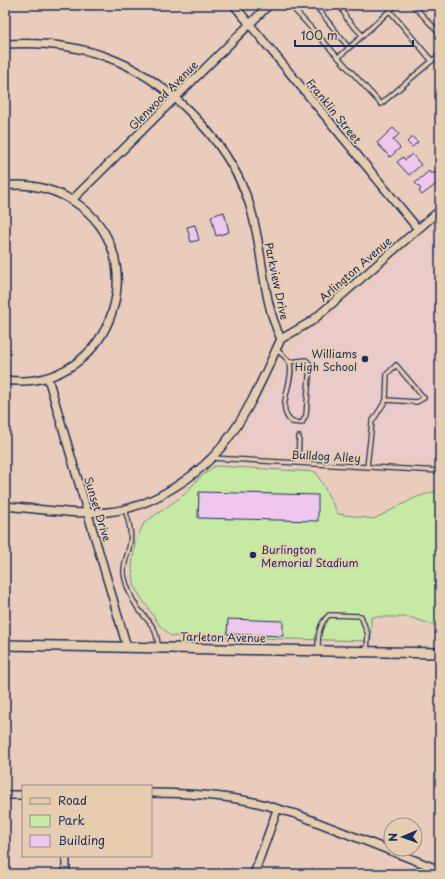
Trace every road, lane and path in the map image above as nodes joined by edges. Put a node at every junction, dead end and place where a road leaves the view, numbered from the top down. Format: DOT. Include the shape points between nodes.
graph roads {
  1 [pos="234,5"];
  2 [pos="268,5"];
  3 [pos="290,5"];
  4 [pos="315,5"];
  5 [pos="396,5"];
  6 [pos="413,5"];
  7 [pos="342,6"];
  8 [pos="390,11"];
  9 [pos="249,24"];
  10 [pos="440,34"];
  11 [pos="363,36"];
  12 [pos="5,44"];
  13 [pos="349,48"];
  14 [pos="440,54"];
  15 [pos="339,57"];
  16 [pos="432,61"];
  17 [pos="176,98"];
  18 [pos="5,186"];
  19 [pos="72,200"];
  20 [pos="440,210"];
  21 [pos="418,229"];
  22 [pos="281,338"];
  23 [pos="276,349"];
  24 [pos="289,362"];
  25 [pos="48,378"];
  26 [pos="5,380"];
  27 [pos="386,400"];
  28 [pos="299,423"];
  29 [pos="299,429"];
  30 [pos="298,437"];
  31 [pos="211,458"];
  32 [pos="298,463"];
  33 [pos="367,467"];
  34 [pos="440,470"];
  35 [pos="5,506"];
  36 [pos="124,508"];
  37 [pos="88,513"];
  38 [pos="5,645"];
  39 [pos="127,647"];
  40 [pos="158,648"];
  41 [pos="318,650"];
  42 [pos="367,651"];
  43 [pos="440,653"];
  44 [pos="152,793"];
  45 [pos="5,795"];
  46 [pos="22,795"];
  47 [pos="277,810"];
  48 [pos="66,857"];
  49 [pos="440,870"];
  50 [pos="66,874"];
  51 [pos="254,874"];
  1 -- 9 [label="street, Franklin Street"];
  2 -- 9 [label="street, Glenwood Avenue"];
  3 -- 15 [label="lane"];
  4 -- 13 [label="lane"];
  5 -- 8 [label="lane"];
  6 -- 10 [label="lane"];
  7 -- 11 [label="lane" via="347,19"];
  8 -- 11 [label="lane"];
  8 -- 16 [label="lane"];
  9 -- 17 [label="street, Glenwood Avenue"];
  9 -- 21 [label="street, Franklin Street"];
  11 -- 13 [label="lane"];
  12 -- 17 [label="street, Parkview Drive" via="49,44 104,56 147,78"];
  13 -- 15 [label="lane"];
  14 -- 16 [label="lane"];
  15 -- 16 [label="lane" via="381,104"];
  17 -- 19 [label="street, Glenwood Avenue"];
  17 -- 22 [label="street, Parkview Drive" via="215,139 248,200 268,300 274,324"];
  18 -- 19 [label="street" via="33,186 53,191"];
  19 -- 25 [label="street" via="96,221 111,248 117,272 117,295 113,314 95,347 81,360"];
  20 -- 21 [label="street, Arlington Avenue"];
  21 -- 22 [label="street, Arlington Avenue" via="312,321"];
  22 -- 23 [label="street"];
  23 -- 24 [label="lane"];
  23 -- 31 [label="street" via="245,413 227,441"];
  24 -- 28 [label="lane" via="286,415 292,422"];
  24 -- 28 [label="lane" via="306,360 310,364 306,415"];
  25 -- 26 [label="street" via="32,381"];
  25 -- 37 [label="street, Sunset Drive"];
  27 -- 27 [label="lane" via="417,402 424,398 396,365 387,374"];
  27 -- 33 [label="lane" via="372,422"];
  28 -- 29 [label="lane"];
  30 -- 32 [label="lane"];
  31 -- 32 [label="lane, Bulldog Alley"];
  31 -- 36 [label="street" via="176,486 155,498"];
  32 -- 33 [label="lane, Bulldog Alley"];
  33 -- 34 [label="lane, Bulldog Alley"];
  35 -- 37 [label="street"];
  36 -- 37 [label="street" via="110,512"];
  36 -- 40 [label="lane" via="130,526 130,542 124,572 137,606 151,622 157,634"];
  37 -- 39 [label="street, Sunset Drive"];
  38 -- 39 [label="street, Tarleton Avenue"];
  39 -- 40 [label="street, Tarleton Avenue"];
  40 -- 41 [label="street, Tarleton Avenue"];
  41 -- 42 [label="street, Tarleton Avenue"];
  41 -- 42 [label="lane" via="318,632 329,615 335,615 361,616 368,635"];
  42 -- 43 [label="street, Tarleton Avenue"];
  44 -- 47 [label="street" via="196,794 259,804"];
  45 -- 46 [label="street"];
  47 -- 49 [label="street" via="296,814"];
  47 -- 51 [label="street"];
  48 -- 50 [label="street"];
}
